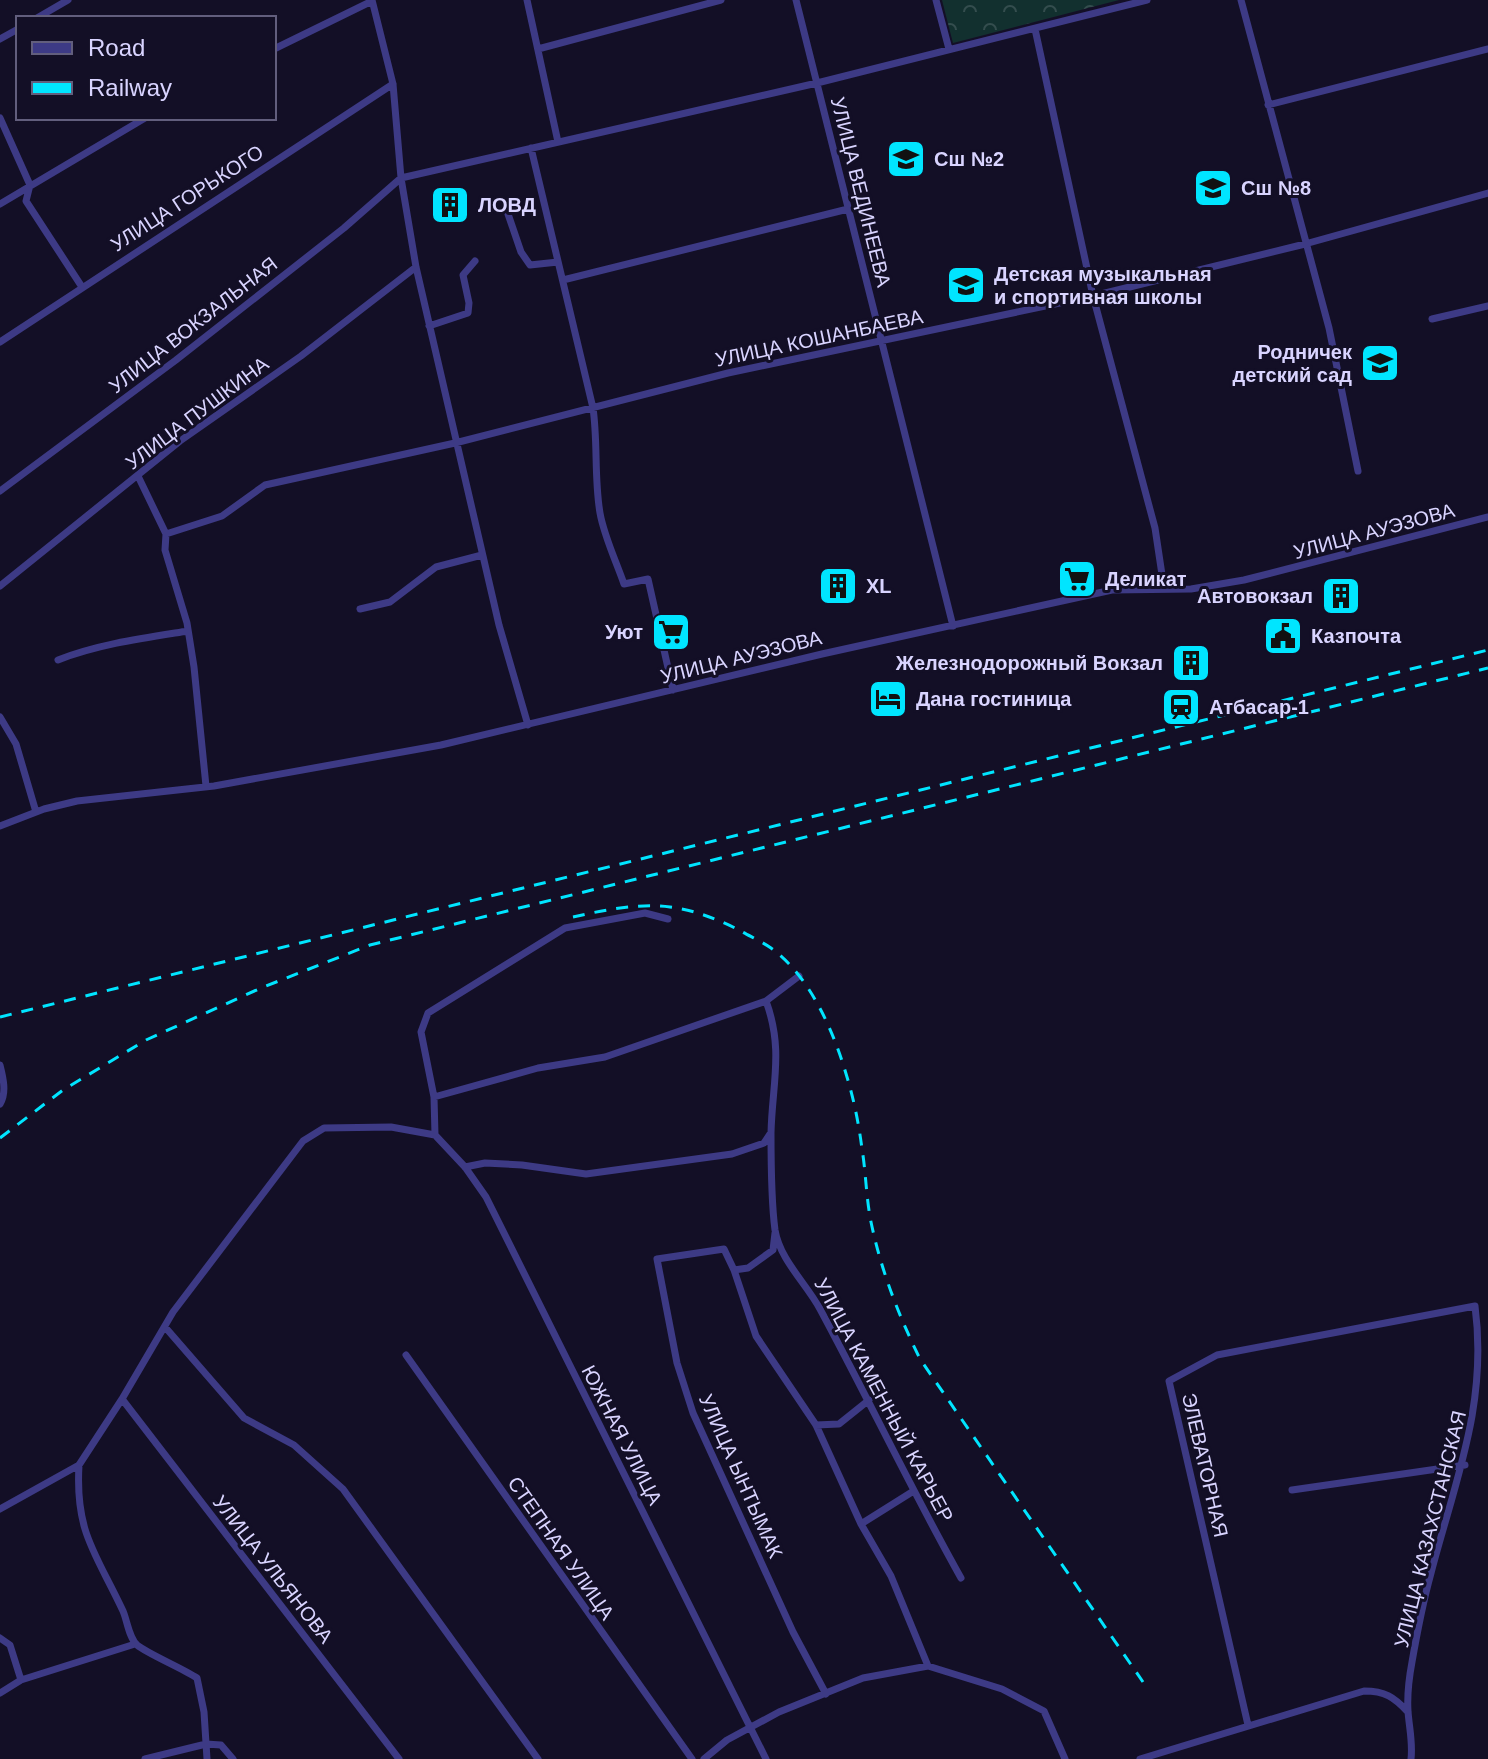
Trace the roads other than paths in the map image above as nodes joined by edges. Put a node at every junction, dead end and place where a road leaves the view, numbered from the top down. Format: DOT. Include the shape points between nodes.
graph roads {
  1 [pos="68,0"];
  2 [pos="372,0"];
  3 [pos="527,0"];
  4 [pos="721,0"];
  5 [pos="796,0"];
  6 [pos="936,0"];
  7 [pos="1147,0"];
  8 [pos="1241,0"];
  9 [pos="40,16"];
  10 [pos="1035,29"];
  11 [pos="276,48"];
  12 [pos="538,49"];
  13 [pos="949,49"];
  14 [pos="1488,49"];
  15 [pos="817,83"];
  16 [pos="393,84"];
  17 [pos="1268,105"];
  18 [pos="0,118"];
  19 [pos="142,120"];
  20 [pos="558,142"];
  21 [pos="531,148"];
  22 [pos="401,178"];
  23 [pos="30,185"];
  24 [pos="1488,193"];
  25 [pos="0,204"];
  26 [pos="848,209"];
  27 [pos="508,214"];
  28 [pos="1305,244"];
  29 [pos="475,261"];
  30 [pos="558,262"];
  31 [pos="416,267"];
  32 [pos="563,280"];
  33 [pos="82,287"];
  34 [pos="1093,296"];
  35 [pos="1488,306"];
  36 [pos="1432,319"];
  37 [pos="429,326"];
  38 [pos="883,341"];
  39 [pos="0,342"];
  40 [pos="593,408"];
  41 [pos="455,443"];
  42 [pos="1358,471"];
  43 [pos="138,476"];
  44 [pos="0,491"];
  45 [pos="1488,517"];
  46 [pos="166,534"];
  47 [pos="482,555"];
  48 [pos="0,586"];
  49 [pos="1164,588"];
  50 [pos="360,609"];
  51 [pos="953,626"];
  52 [pos="188,631"];
  53 [pos="58,660"];
  54 [pos="673,690"];
  55 [pos="0,717"];
  56 [pos="528,725"];
  57 [pos="206,786"];
  58 [pos="36,812"];
  59 [pos="0,826"];
  60 [pos="668,919"];
  61 [pos="799,976"];
  62 [pos="766,1001"];
  63 [pos="0,1065"];
  64 [pos="434,1097"];
  65 [pos="0,1104"];
  66 [pos="771,1132"];
  67 [pos="435,1135"];
  68 [pos="465,1167"];
  69 [pos="775,1232"];
  70 [pos="734,1270"];
  71 [pos="1475,1306"];
  72 [pos="165,1327"];
  73 [pos="406,1355"];
  74 [pos="122,1399"];
  75 [pos="869,1400"];
  76 [pos="816,1425"];
  77 [pos="79,1465"];
  78 [pos="1465,1465"];
  79 [pos="1292,1490"];
  80 [pos="912,1492"];
  81 [pos="0,1509"];
  82 [pos="861,1524"];
  83 [pos="961,1578"];
  84 [pos="0,1638"];
  85 [pos="135,1644"];
  86 [pos="928,1666"];
  87 [pos="21,1680"];
  88 [pos="0,1693"];
  89 [pos="826,1694"];
  90 [pos="1408,1712"];
  91 [pos="1248,1725"];
  92 [pos="750,1727"];
  93 [pos="206,1744"];
  94 [pos="145,1759"];
  95 [pos="207,1759"];
  96 [pos="233,1759"];
  97 [pos="399,1759"];
  98 [pos="538,1759"];
  99 [pos="692,1759"];
  100 [pos="704,1759"];
  101 [pos="766,1759"];
  102 [pos="1065,1759"];
  103 [pos="1140,1759"];
  104 [pos="1411,1759"];
  1 -- 9 [label="street"];
  2 -- 11 [label="street"];
  2 -- 16 [label="street"];
  3 -- 12 [label="street"];
  4 -- 12 [label="street"];
  5 -- 15 [label="street, УЛИЦА ВЕДИНЕЕВА"];
  6 -- 13 [label="street"];
  7 -- 10 [label="street"];
  8 -- 17 [label="street"];
  10 -- 13 [label="street"];
  10 -- 34 [label="street"];
  12 -- 20 [label="street"];
  13 -- 15 [label="street"];
  14 -- 17 [label="street"];
  15 -- 20 [label="street"];
  15 -- 26 [label="street, УЛИЦА ВЕДИНЕЕВА"];
  16 -- 22 [label="street"];
  16 -- 33 [label="street, УЛИЦА ГОРЬКОГО"];
  17 -- 28 [label="street"];
  18 -- 23 [label="street"];
  19 -- 23 [label="street"];
  20 -- 21 [label="street"];
  21 -- 22 [label="street"];
  21 -- 30 [label="street"];
  22 -- 31 [label="street"];
  22 -- 44 [label="street, УЛИЦА ВОКЗАЛЬНАЯ" via="176,360"];
  23 -- 25 [label="street"];
  23 -- 33 [label="street" via="26,201"];
  24 -- 28 [label="street, УЛИЦА КОШАНБАЕВА"];
  26 -- 32 [label="street"];
  26 -- 38 [label="street, УЛИЦА ВЕДИНЕЕВА"];
  27 -- 30 [label="street" via="530,265"];
  28 -- 34 [label="street, УЛИЦА КОШАНБАЕВА"];
  28 -- 42 [label="street" via="1329,328"];
  29 -- 37 [label="street" via="463,275 468,313"];
  30 -- 32 [label="street"];
  31 -- 37 [label="street"];
  31 -- 43 [label="street, УЛИЦА ПУШКИНА"];
  32 -- 40 [label="street"];
  33 -- 39 [label="street, УЛИЦА ГОРЬКОГО"];
  34 -- 38 [label="street, УЛИЦА КОШАНБАЕВА"];
  34 -- 49 [label="street" via="1155,528"];
  35 -- 36 [label="street"];
  37 -- 41 [label="street"];
  38 -- 40 [label="street, УЛИЦА КОШАНБАЕВА"];
  38 -- 51 [label="street, УЛИЦА ВЕДИНЕЕВА"];
  40 -- 41 [label="street, УЛИЦА КОШАНБАЕВА"];
  40 -- 54 [label="street" via="600,515 624,584 648,579"];
  41 -- 46 [label="street, УЛИЦА КОШАНБАЕВА" via="265,485 222,516"];
  41 -- 47 [label="street"];
  43 -- 46 [label="street"];
  43 -- 48 [label="street, УЛИЦА ПУШКИНА"];
  45 -- 49 [label="street, УЛИЦА АУЭЗОВА" via="1244,580"];
  46 -- 52 [label="street" via="165,550"];
  47 -- 50 [label="street" via="436,567 390,602"];
  47 -- 56 [label="street"];
  49 -- 51 [label="street, УЛИЦА АУЭЗОВА" via="1112,590"];
  51 -- 54 [label="street, УЛИЦА АУЭЗОВА"];
  52 -- 53 [label="street"];
  52 -- 57 [label="street"];
  54 -- 56 [label="street, УЛИЦА АУЭЗОВА"];
  55 -- 58 [label="street" via="16,744"];
  56 -- 57 [label="street, УЛИЦА АУЭЗОВА"];
  57 -- 58 [label="street, УЛИЦА АУЭЗОВА" via="77,801"];
  58 -- 59 [label="street, УЛИЦА АУЭЗОВА"];
  60 -- 64 [label="street" via="645,913 565,928 428,1013 421,1032"];
  61 -- 62 [label="street"];
  62 -- 64 [label="street" via="605,1057 538,1068"];
  62 -- 66 [label="street, УЛИЦА КАМЕННЫЙ КАРЬЕР" via="778,1065"];
  63 -- 65 [label="street"];
  64 -- 67 [label="street"];
  66 -- 68 [label="street" via="764,1143 732,1154 643,1168 586,1174 522,1165"];
  66 -- 69 [label="street, УЛИЦА КАМЕННЫЙ КАРЬЕР"];
  67 -- 68 [label="street, ЮЖНАЯ УЛИЦА"];
  67 -- 72 [label="street" via="391,1127 324,1128 303,1141"];
  68 -- 92 [label="street, ЮЖНАЯ УЛИЦА" via="486,1197"];
  69 -- 70 [label="street" via="773,1250 748,1268"];
  69 -- 75 [label="street, УЛИЦА КАМЕННЫЙ КАРЬЕР"];
  70 -- 76 [label="street" via="756,1336"];
  70 -- 89 [label="street, УЛИЦА ЫНТЫМАК" via="724,1249 657,1259 677,1363 693,1413"];
  71 -- 78 [label="street, УЛИЦА КАЗАХСТАНСКАЯ" via="1480,1331 1477,1406"];
  71 -- 91 [label="street, ЭЛЕВАТОРНАЯ" via="1217,1355 1169,1381"];
  72 -- 74 [label="street"];
  72 -- 98 [label="street" via="244,1418 294,1445 343,1489"];
  73 -- 99 [label="street, СТЕПНАЯ УЛИЦА"];
  74 -- 77 [label="street"];
  74 -- 97 [label="street, УЛИЦА УЛЬЯНОВА"];
  75 -- 76 [label="street" via="839,1424"];
  75 -- 80 [label="street, УЛИЦА КАМЕННЫЙ КАРЬЕР"];
  76 -- 82 [label="street"];
  77 -- 81 [label="street"];
  77 -- 85 [label="street" via="82,1526"];
  78 -- 79 [label="street"];
  78 -- 90 [label="street, УЛИЦА КАЗАХСТАНСКАЯ" via="1431,1573 1411,1666"];
  80 -- 82 [label="street"];
  80 -- 83 [label="street, УЛИЦА КАМЕННЫЙ КАРЬЕР"];
  82 -- 86 [label="street" via="891,1576"];
  84 -- 87 [label="street" via="10,1645"];
  85 -- 87 [label="street"];
  85 -- 93 [label="street" via="197,1678"];
  86 -- 89 [label="street" via="863,1678"];
  86 -- 102 [label="street" via="1002,1689 1044,1711"];
  87 -- 88 [label="street"];
  89 -- 92 [label="street"];
  90 -- 91 [label="street" via="1394,1697 1364,1691"];
  90 -- 104 [label="street, УЛИЦА КАЗАХСТАНСКАЯ"];
  91 -- 103 [label="street"];
  92 -- 100 [label="street"];
  92 -- 101 [label="street, ЮЖНАЯ УЛИЦА"];
  93 -- 94 [label="street"];
  93 -- 95 [label="street"];
  93 -- 96 [label="street" via="221,1745"];
}
